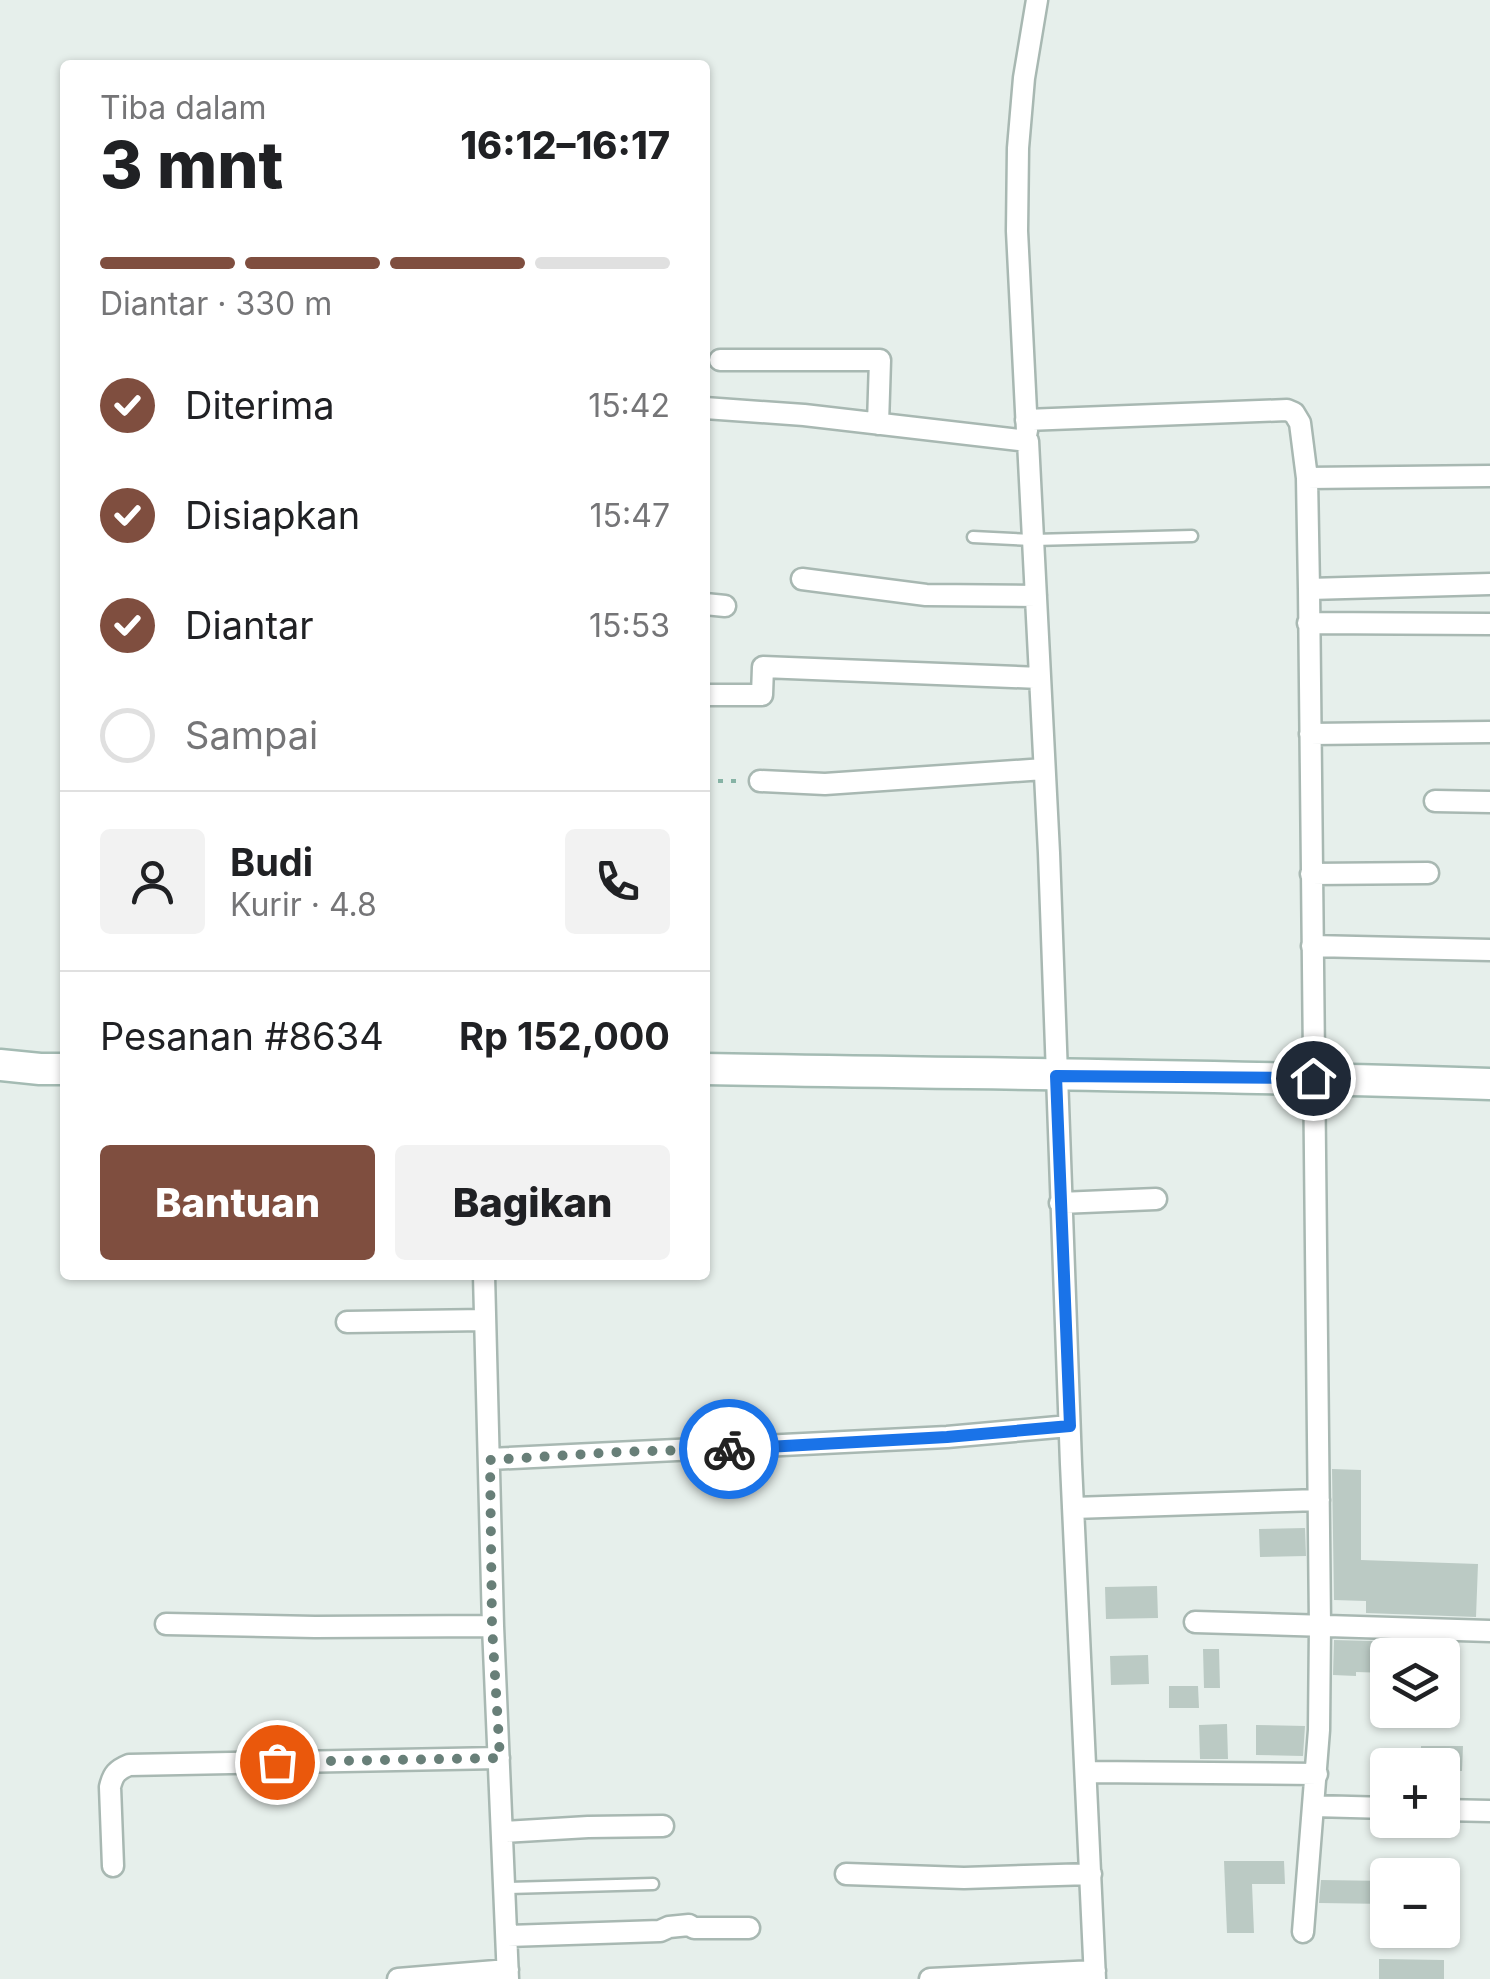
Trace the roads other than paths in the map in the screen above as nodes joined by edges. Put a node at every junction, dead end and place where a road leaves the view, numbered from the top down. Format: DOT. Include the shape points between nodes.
graph roads {
  1 [pos="1036,0"];
  2 [pos="720,360"];
  3 [pos="710,408"];
  4 [pos="878,424"];
  5 [pos="1027,431"];
  6 [pos="1490,476"];
  7 [pos="1307,478"];
  8 [pos="1192,536"];
  9 [pos="973,537"];
  10 [pos="1033,540"];
  11 [pos="802,579"];
  12 [pos="1490,584"];
  13 [pos="1309,589"];
  14 [pos="1036,596"];
  15 [pos="1308,623"];
  16 [pos="1490,624"];
  17 [pos="1040,678"];
  18 [pos="710,694"];
  19 [pos="1490,732"];
  20 [pos="1310,734"];
  21 [pos="1044,769"];
  22 [pos="760,781"];
  23 [pos="1435,801"];
  24 [pos="1490,802"];
  25 [pos="1311,874"];
  26 [pos="1428,874"];
  27 [pos="1312,946"];
  28 [pos="1490,950"];
  29 [pos="4,1066"];
  30 [pos="60,1068"];
  31 [pos="710,1069"];
  32 [pos="1056,1076"];
  33 [pos="1313,1078"];
  34 [pos="1490,1084"];
  35 [pos="1156,1199"];
  36 [pos="1060,1204"];
  37 [pos="484,1280"];
  38 [pos="485,1320"];
  39 [pos="348,1322"];
  40 [pos="1070,1426"];
  41 [pos="490,1460"];
  42 [pos="1319,1500"];
  43 [pos="1073,1508"];
  44 [pos="1195,1622"];
  45 [pos="166,1624"];
  46 [pos="1320,1625"];
  47 [pos="492,1626"];
  48 [pos="1490,1631"];
  49 [pos="500,1758"];
  50 [pos="1086,1772"];
  51 [pos="1316,1774"];
  52 [pos="1314,1806"];
  53 [pos="1370,1808"];
  54 [pos="1460,1810"];
  55 [pos="1490,1811"];
  56 [pos="663,1826"];
  57 [pos="503,1832"];
  58 [pos="114,1866"];
  59 [pos="846,1874"];
  60 [pos="1091,1874"];
  61 [pos="653,1884"];
  62 [pos="505,1888"];
  63 [pos="750,1928"];
  64 [pos="1304,1932"];
  65 [pos="507,1936"];
  66 [pos="508,1974"];
  67 [pos="1095,1975"];
  68 [pos="398,1979"];
  69 [pos="930,1979"];
  1 -- 5 [label="street" via="1018,148"];
  2 -- 4 [label="street" via="880,360"];
  3 -- 4 [label="street"];
  4 -- 5 [label="street"];
  5 -- 7 [label="street" via="1287,410 1300,423"];
  5 -- 10 [label="street"];
  6 -- 7 [label="street"];
  7 -- 13 [label="street"];
  8 -- 10 [label="lane"];
  9 -- 10 [label="lane"];
  10 -- 14 [label="street"];
  11 -- 14 [label="street" via="926,595"];
  12 -- 13 [label="street"];
  13 -- 15 [label="street"];
  14 -- 17 [label="street"];
  15 -- 16 [label="street"];
  15 -- 20 [label="street"];
  17 -- 18 [label="street" via="763,668 762,695"];
  17 -- 21 [label="street"];
  19 -- 20 [label="street"];
  20 -- 25 [label="street"];
  21 -- 22 [label="street" via="824,784"];
  21 -- 32 [label="street"];
  23 -- 24 [label="street"];
  25 -- 26 [label="street"];
  25 -- 27 [label="street"];
  27 -- 28 [label="street"];
  27 -- 33 [label="street"];
  29 -- 30 [label="street"];
  31 -- 32 [label="street"];
  32 -- 33 [label="street"];
  32 -- 36 [label="street"];
  33 -- 34 [label="street"];
  33 -- 42 [label="street"];
  35 -- 36 [label="street"];
  36 -- 40 [label="street"];
  37 -- 38 [label="street"];
  38 -- 39 [label="street"];
  38 -- 41 [label="street"];
  40 -- 41 [label="street"];
  40 -- 43 [label="street"];
  41 -- 47 [label="street"];
  42 -- 43 [label="street"];
  42 -- 46 [label="street"];
  43 -- 50 [label="street"];
  44 -- 46 [label="street"];
  45 -- 47 [label="street"];
  46 -- 48 [label="street"];
  46 -- 51 [label="street"];
  47 -- 49 [label="street"];
  49 -- 57 [label="street"];
  49 -- 58 [label="street" via="129,1766 119,1769 110,1787"];
  50 -- 51 [label="street"];
  50 -- 60 [label="street"];
  51 -- 52 [label="street"];
  52 -- 53 [label="street"];
  52 -- 64 [label="street"];
  54 -- 55 [label="street"];
  56 -- 57 [label="street"];
  57 -- 62 [label="street"];
  59 -- 60 [label="street"];
  60 -- 67 [label="street"];
  61 -- 62 [label="lane"];
  62 -- 65 [label="street"];
  63 -- 65 [label="street" via="689,1925"];
  65 -- 66 [label="street"];
  66 -- 68 [label="street"];
  67 -- 69 [label="street"];
}
